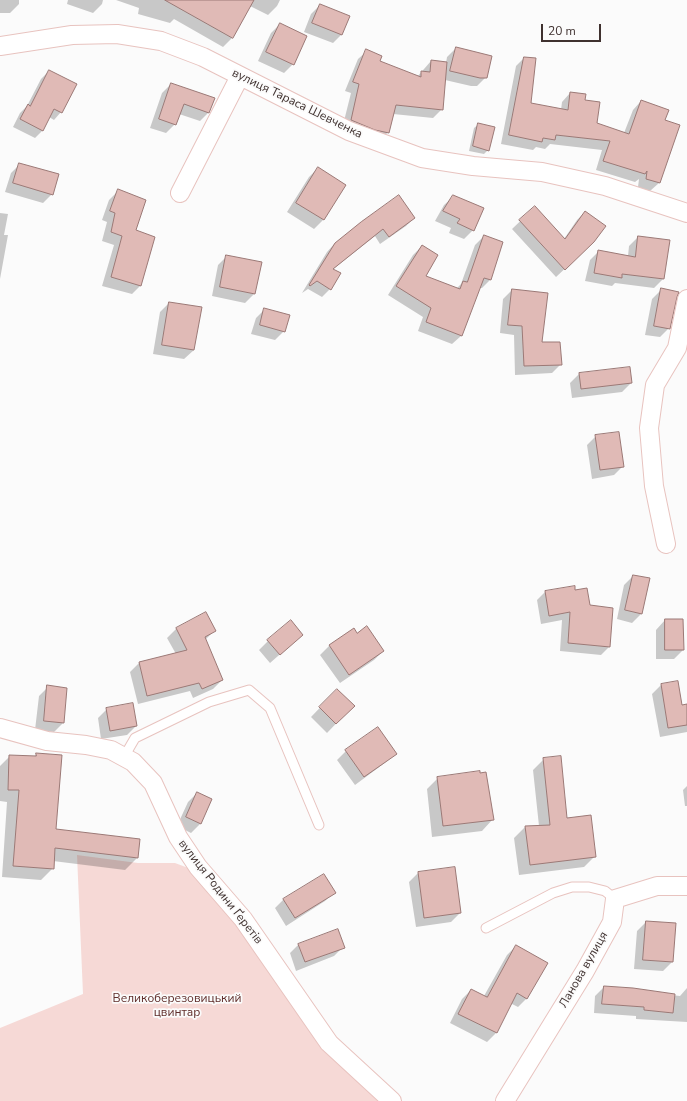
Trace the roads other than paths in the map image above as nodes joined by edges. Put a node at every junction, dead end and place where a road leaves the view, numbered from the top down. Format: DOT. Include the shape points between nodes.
graph roads {
  1 [pos="0,46"];
  2 [pos="240,76"];
  3 [pos="180,193"];
  4 [pos="687,213"];
  5 [pos="687,299"];
  6 [pos="666,544"];
  7 [pos="0,728"];
  8 [pos="124,757"];
  9 [pos="319,825"];
  10 [pos="687,886"];
  11 [pos="615,899"];
  12 [pos="486,928"];
  13 [pos="392,1101"];
  14 [pos="505,1101"];
  1 -- 2 [label="street, вулиця Тараса Шевченка" via="72,35 117,34 161,41 203,56"];
  2 -- 3 [label="street"];
  2 -- 4 [label="street, вулиця Тараса Шевченка" via="349,132 422,158 473,166 542,172 605,186"];
  5 -- 6 [label="street" via="677,348 656,385 649,428 654,486"];
  7 -- 8 [label="street, вулиця Родини Ґеретів" via="46,741 111,750"];
  8 -- 9 [label="lane" via="135,738 208,702 249,690 270,708"];
  8 -- 13 [label="street, вулиця Родини Ґеретів" via="133,762 153,783 178,837 198,867 244,919 329,1043"];
  10 -- 11 [label="street" via="657,886"];
  11 -- 12 [label="lane" via="605,891 589,887 572,887 553,893"];
  11 -- 14 [label="street, Ланова вулиця" via="609,928"];
}
